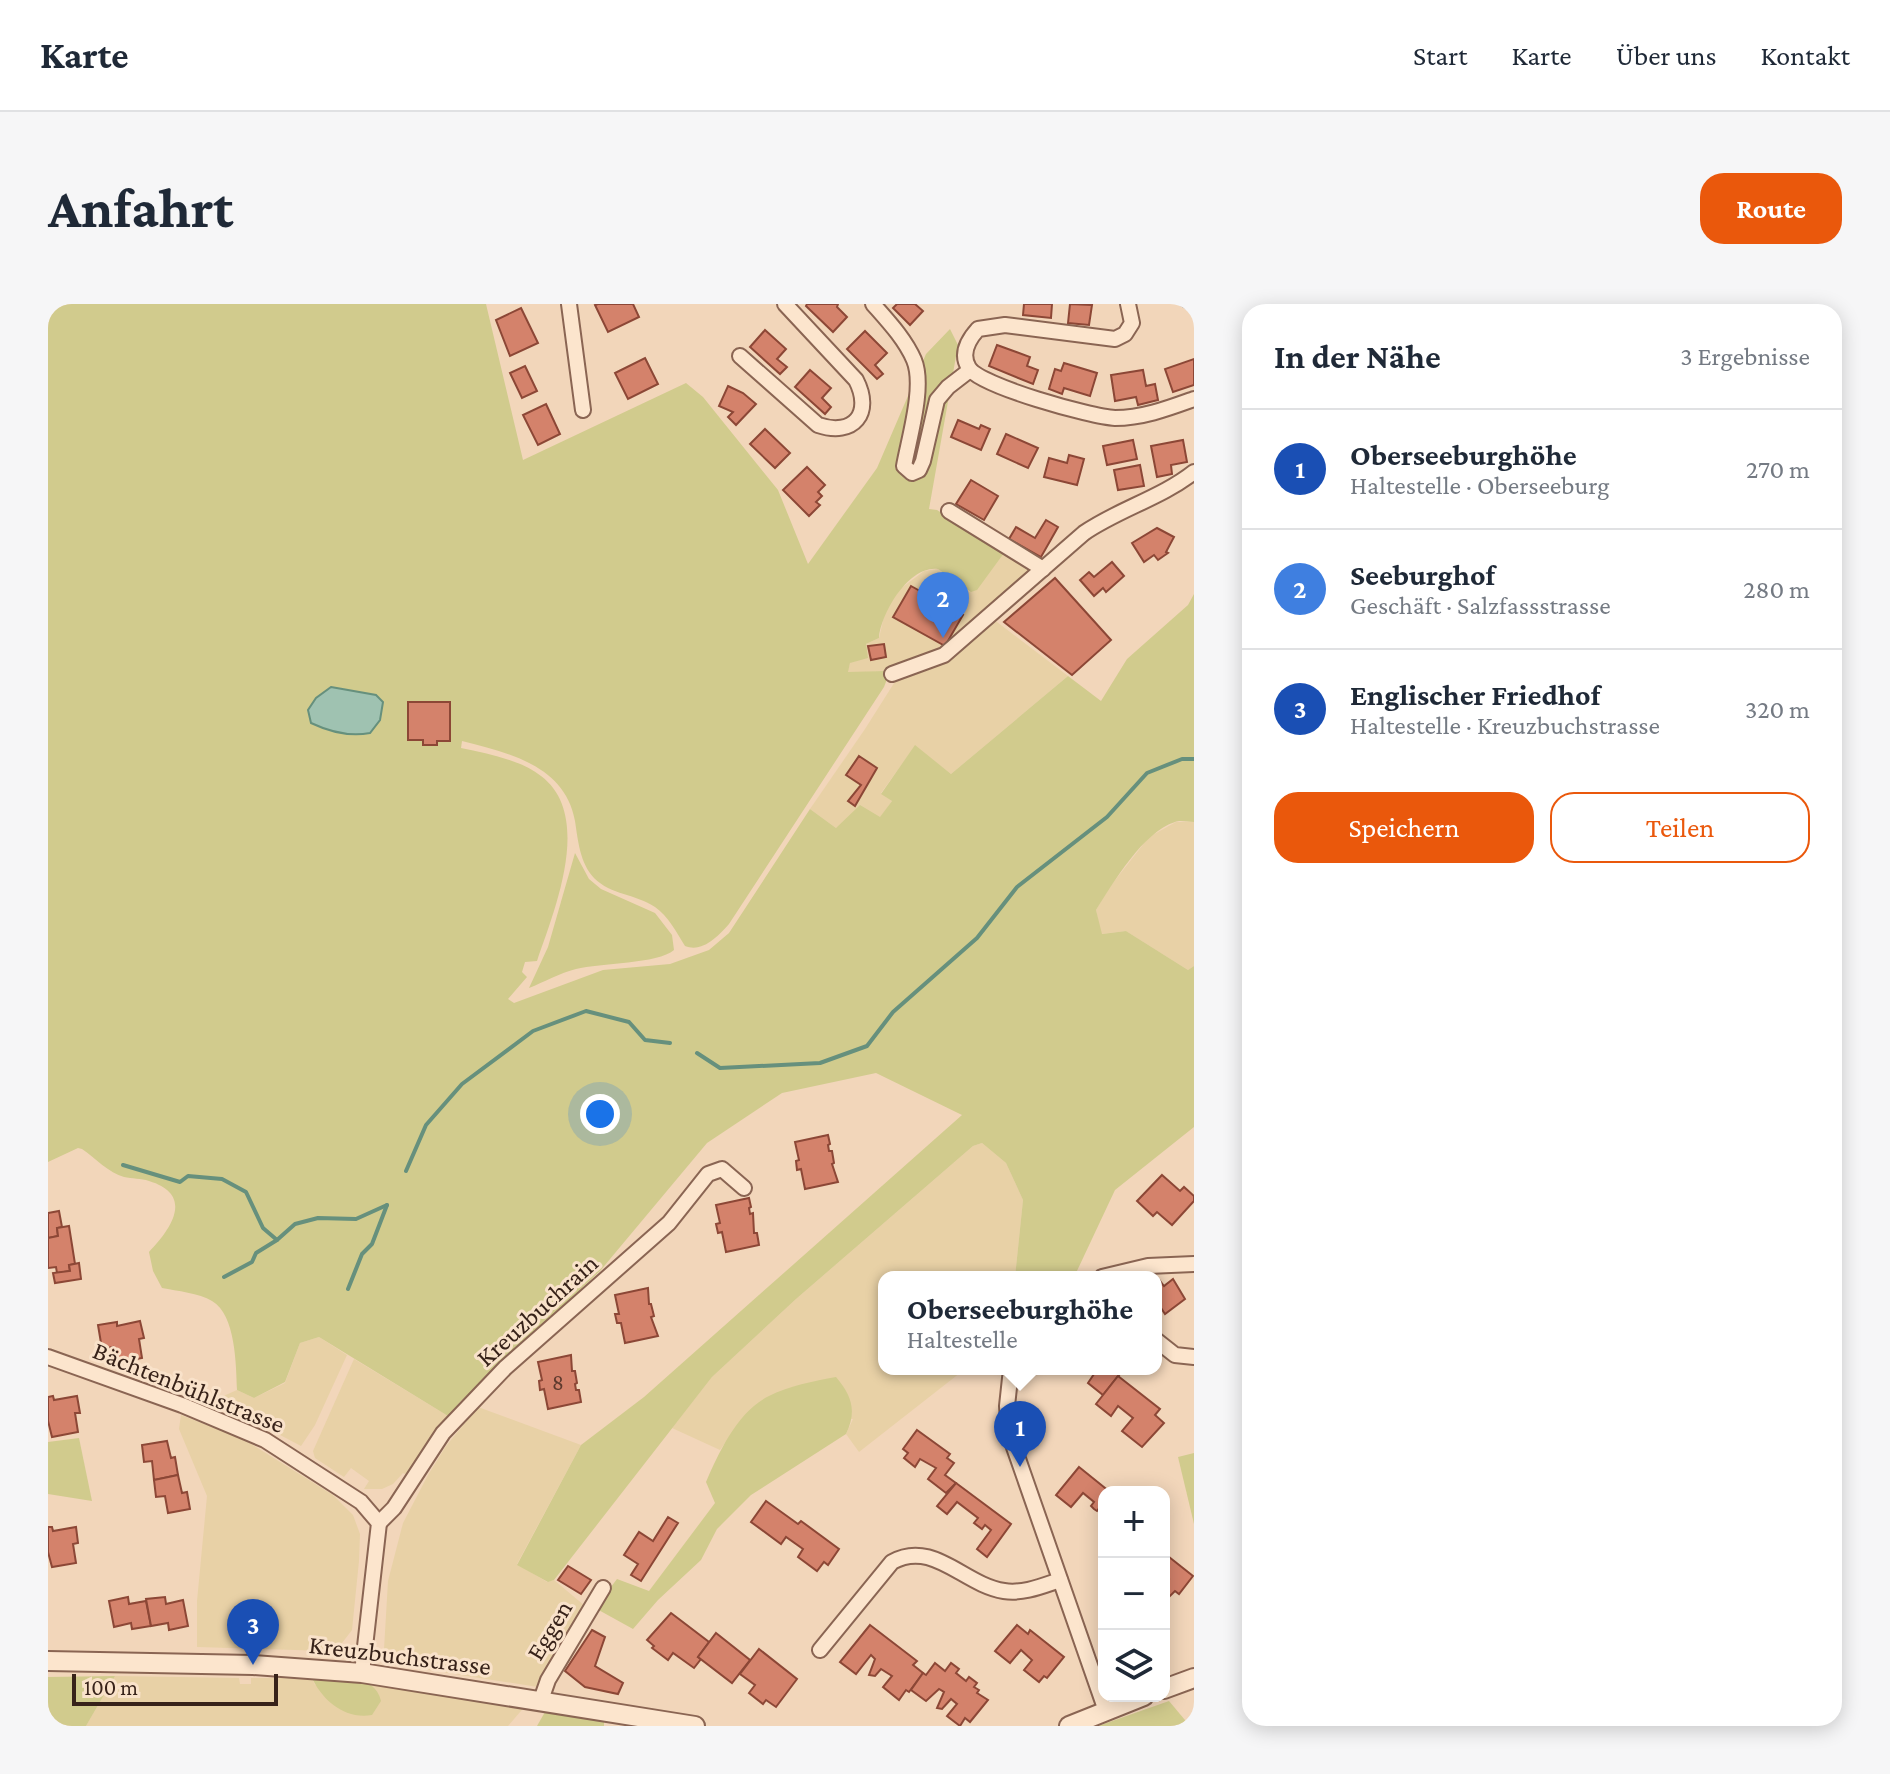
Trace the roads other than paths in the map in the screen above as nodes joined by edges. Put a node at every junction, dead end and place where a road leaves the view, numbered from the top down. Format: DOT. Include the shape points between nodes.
graph roads {
  1 [pos="569,304"];
  2 [pos="785,304"];
  3 [pos="873,304"];
  4 [pos="1128,304"];
  5 [pos="740,356"];
  6 [pos="970,370"];
  7 [pos="1194,399"];
  8 [pos="583,410"];
  9 [pos="1194,472"];
  10 [pos="949,511"];
  11 [pos="1043,569"];
  12 [pos="892,674"];
  13 [pos="744,1188"];
  14 [pos="1194,1264"];
  15 [pos="1128,1271"];
  16 [pos="1162,1345"];
  17 [pos="48,1357"];
  18 [pos="1194,1357"];
  19 [pos="1009,1375"];
  20 [pos="379,1523"];
  21 [pos="1060,1580"];
  22 [pos="603,1588"];
  23 [pos="820,1650"];
  24 [pos="48,1661"];
  25 [pos="362,1673"];
  26 [pos="1194,1678"];
  27 [pos="1170,1687"];
  28 [pos="541,1700"];
  29 [pos="1129,1702"];
  30 [pos="1106,1711"];
  31 [pos="695,1726"];
  32 [pos="1069,1726"];
  1 -- 8 [label="street"];
  2 -- 5 [label="street" via="856,380 864,404 860,416 842,429 818,425"];
  3 -- 6 [label="street" via="915,362 919,388 904,466 912,473 923,461 937,400"];
  4 -- 6 [label="street" via="1132,323 1115,339 1005,325 978,329 965,351"];
  6 -- 7 [label="street" via="1095,416 1139,416"];
  9 -- 11 [label="street" via="1098,524"];
  10 -- 11 [label="street"];
  11 -- 12 [label="street" via="944,655"];
  13 -- 20 [label="street, Kreuzbuchrain" via="722,1169 708,1174 669,1223 505,1368 443,1433"];
  14 -- 15 [label="street"];
  16 -- 18 [label="street" via="1175,1355"];
  17 -- 20 [label="street, Bächtenbühlstrasse" via="265,1440 361,1502"];
  19 -- 21 [label="street" via="1009,1433"];
  20 -- 25 [label="street"];
  21 -- 23 [label="street" via="1008,1592 926,1556 904,1555 892,1562"];
  21 -- 30 [label="street"];
  22 -- 28 [label="street, Eggen"];
  24 -- 25 [label="street, Kreuzbuchstrasse"];
  25 -- 28 [label="street, Kreuzbuchstrasse"];
  26 -- 27 [label="street"];
  28 -- 31 [label="street, Kreuzbuchstrasse"];
  29 -- 30 [label="street"];
  30 -- 32 [label="street"];
}
